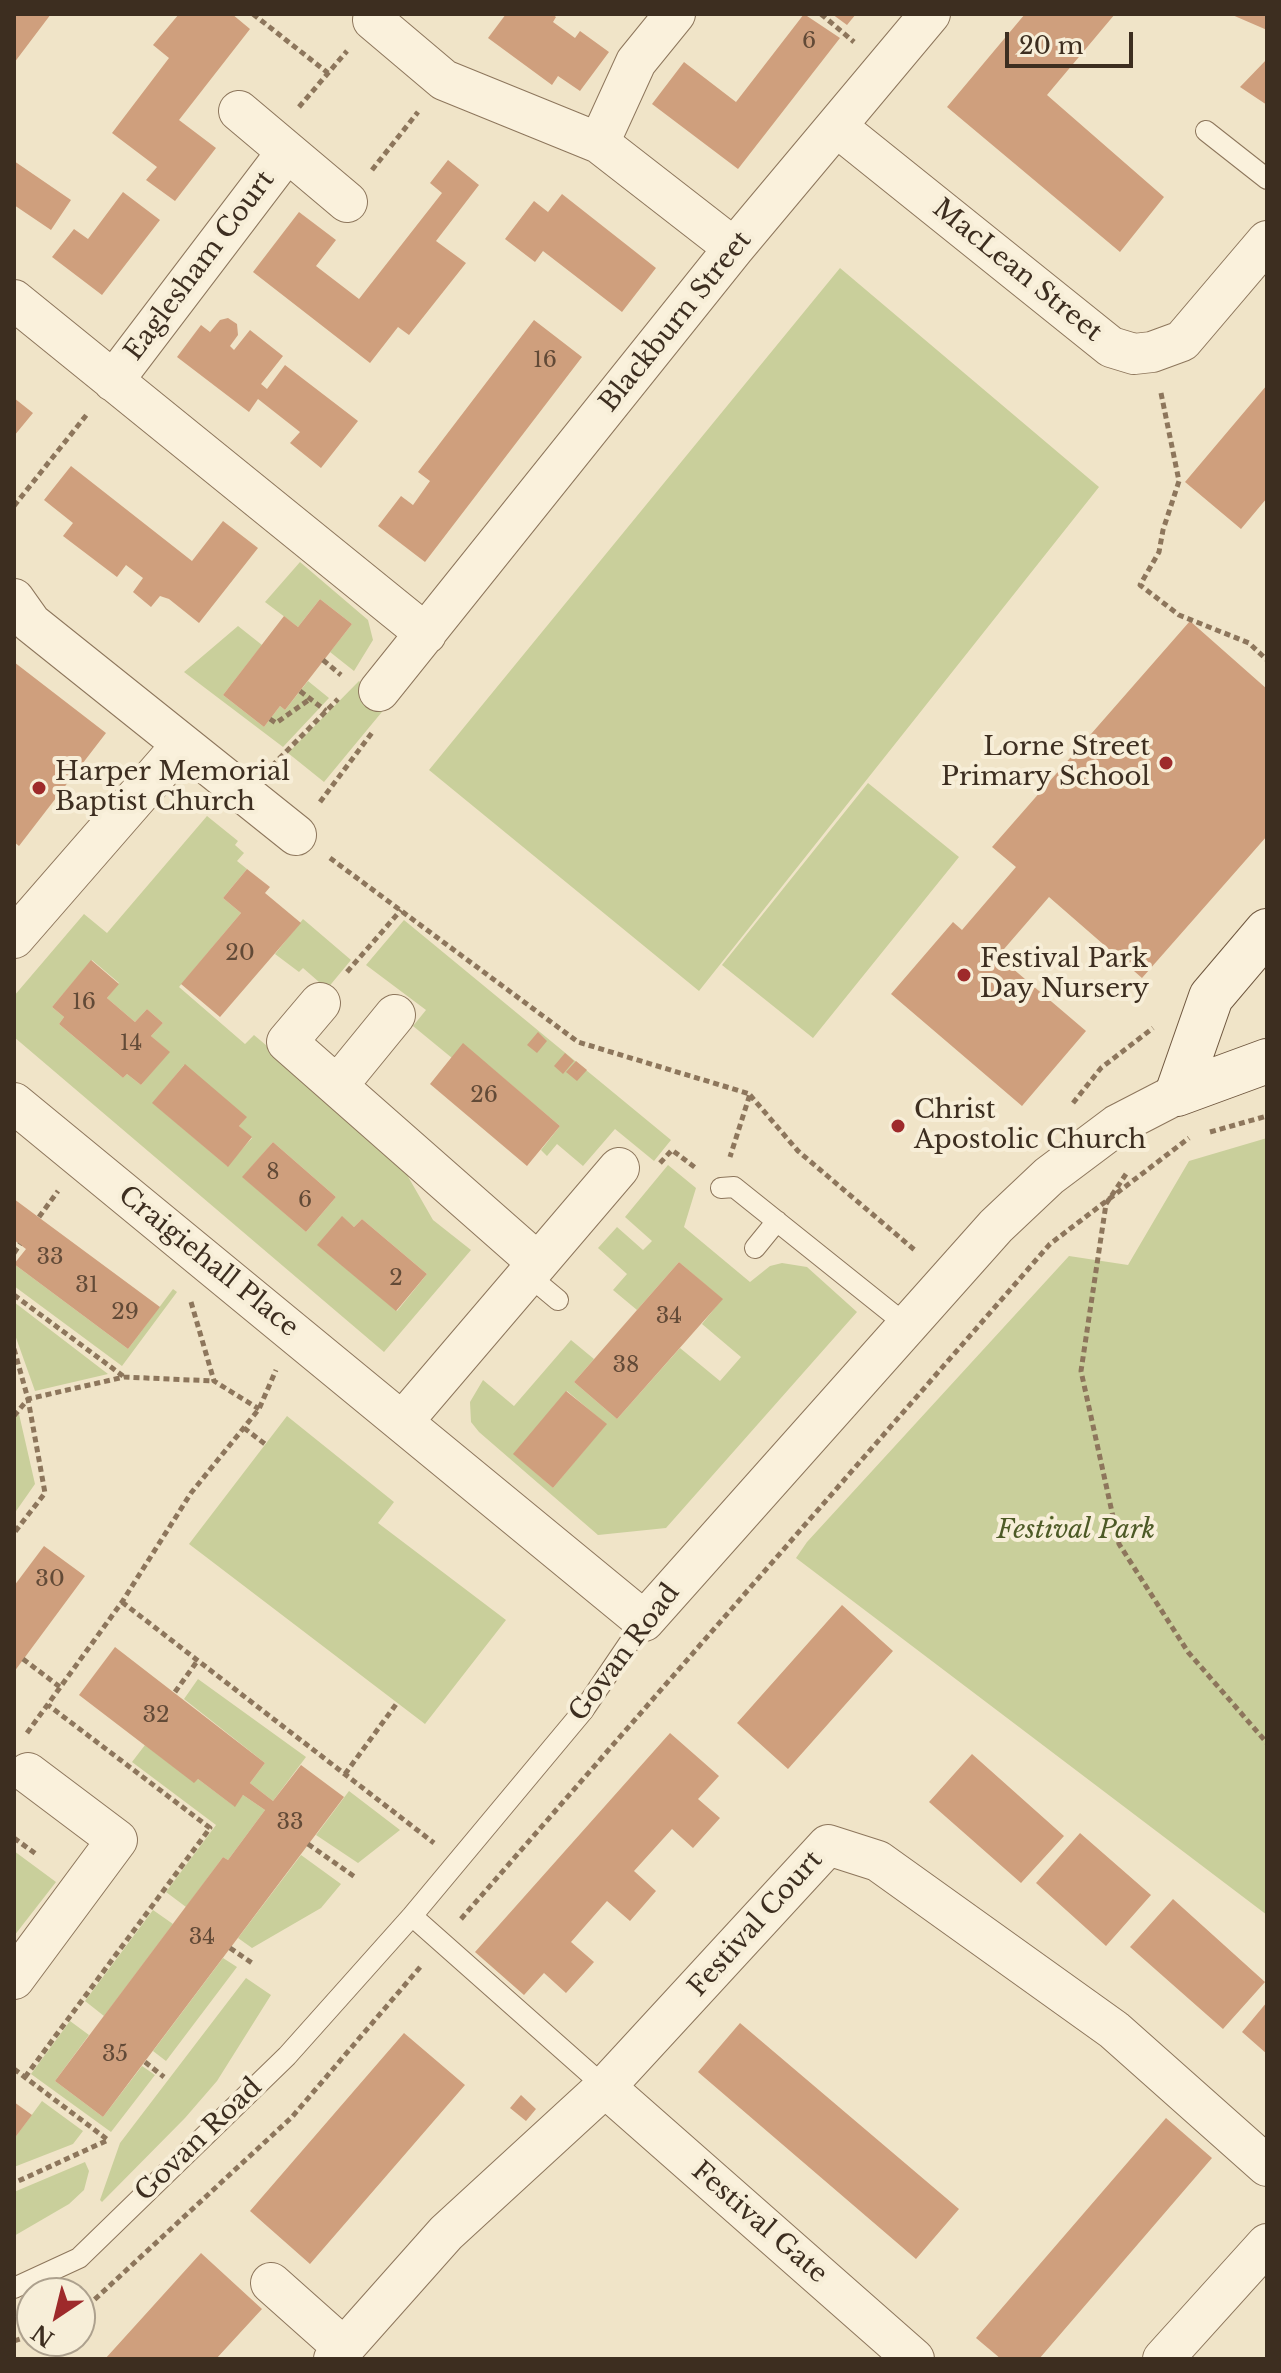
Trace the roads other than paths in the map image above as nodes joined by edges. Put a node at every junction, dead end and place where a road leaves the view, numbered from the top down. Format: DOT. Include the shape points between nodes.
graph roads {
  1 [pos="675,14"];
  2 [pos="930,14"];
  3 [pos="376,17"];
  4 [pos="239,111"];
  5 [pos="837,127"];
  6 [pos="1206,131"];
  7 [pos="599,143"];
  8 [pos="287,152"];
  9 [pos="1267,179"];
  10 [pos="347,202"];
  11 [pos="1267,241"];
  12 [pos="734,248"];
  13 [pos="14,300"];
  14 [pos="113,381"];
  15 [pos="14,599"];
  16 [pos="426,634"];
  17 [pos="366,687"];
  18 [pos="182,745"];
  19 [pos="296,835"];
  20 [pos="1267,931"];
  21 [pos="14,938"];
  22 [pos="320,1003"];
  23 [pos="395,1015"];
  24 [pos="1267,1061"];
  25 [pos="337,1086"];
  26 [pos="1177,1094"];
  27 [pos="14,1103"];
  28 [pos="619,1168"];
  29 [pos="721,1188"];
  30 [pos="777,1221"];
  31 [pos="755,1248"];
  32 [pos="533,1269"];
  33 [pos="558,1300"];
  34 [pos="909,1327"];
  35 [pos="403,1421"];
  36 [pos="644,1621"];
  37 [pos="25,1756"];
  38 [pos="412,1916"];
  39 [pos="14,1979"];
  40 [pos="605,2087"];
  41 [pos="1267,2166"];
  42 [pos="1267,2244"];
  43 [pos="271,2283"];
  44 [pos="14,2288"];
  45 [pos="339,2353"];
  46 [pos="914,2359"];
  47 [pos="1163,2359"];
  1 -- 7 [label="street" via="636,62"];
  2 -- 5 [label="street, Blackburn Street"];
  3 -- 7 [label="street" via="444,80"];
  4 -- 8 [label="street, Eaglesham Court"];
  5 -- 11 [label="street, MacLean Street" via="1111,347 1134,354 1182,341"];
  5 -- 12 [label="street, Blackburn Street"];
  6 -- 9 [label="lane"];
  7 -- 12 [label="street"];
  8 -- 10 [label="street, Eaglesham Court"];
  8 -- 14 [label="street, Eaglesham Court"];
  12 -- 16 [label="street, Blackburn Street"];
  13 -- 14 [label="street"];
  14 -- 16 [label="street"];
  15 -- 18 [label="street" via="31,623"];
  16 -- 17 [label="street, Blackburn Street"];
  18 -- 19 [label="street"];
  18 -- 21 [label="street"];
  20 -- 26 [label="street" via="1211,997"];
  22 -- 25 [label="street" via="287,1042"];
  23 -- 25 [label="street"];
  24 -- 26 [label="street, Govan Road"];
  25 -- 32 [label="street"];
  26 -- 34 [label="street, Govan Road" via="1117,1125 1049,1176 996,1226"];
  27 -- 35 [label="street, Craigiehall Place"];
  28 -- 32 [label="street"];
  29 -- 30 [label="lane" via="734,1187"];
  30 -- 31 [label="lane"];
  30 -- 34 [label="lane"];
  32 -- 33 [label="lane"];
  32 -- 35 [label="street"];
  34 -- 36 [label="street, Govan Road"];
  35 -- 36 [label="street, Craigiehall Place"];
  36 -- 38 [label="lane, Govan Road" via="583,1711"];
  37 -- 39 [label="street" via="117,1840"];
  38 -- 40 [label="lane"];
  38 -- 44 [label="lane, Govan Road" via="287,2056 79,2258"];
  40 -- 41 [label="street, Festival Court" via="828,1845 878,1861 1114,2030"];
  40 -- 45 [label="street, Festival Court" via="446,2233"];
  40 -- 46 [label="street, Festival Gate"];
  42 -- 47 [label="street"];
  43 -- 45 [label="street"];
}
